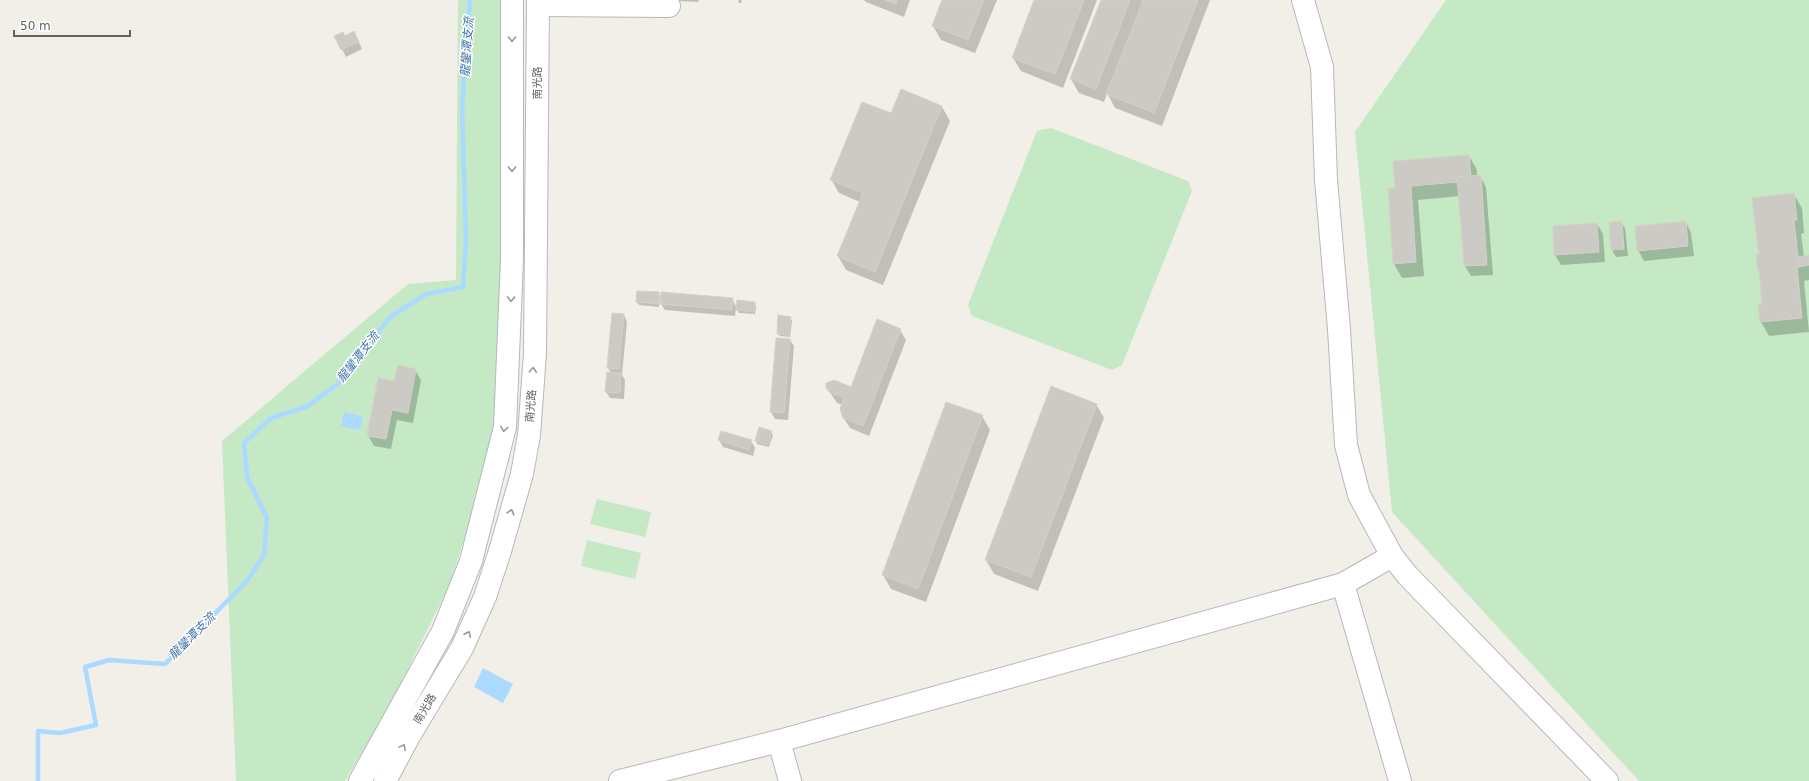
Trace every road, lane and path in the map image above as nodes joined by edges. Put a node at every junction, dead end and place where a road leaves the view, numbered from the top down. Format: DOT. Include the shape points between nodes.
graph roads {
  1 [pos="512,0"];
  2 [pos="1303,0"];
  3 [pos="538,2"];
  4 [pos="669,6"];
  5 [pos="1392,556"];
  6 [pos="1342,584"];
  7 [pos="779,741"];
  8 [pos="360,781"];
  9 [pos="385,781"];
  10 [pos="620,781"];
  11 [pos="790,781"];
  12 [pos="1400,781"];
  13 [pos="1607,781"];
  1 -- 8 [label="street, 南光路, one-way" via="512,259 505,427 470,561 443,631"];
  2 -- 5 [label="street" via="1322,67 1326,180 1346,445 1359,495"];
  3 -- 4 [label="street"];
  9 -- 3 [label="street, 南光路, one-way" via="462,648 485,597 522,474 529,435 535,354"];
  5 -- 6 [label="street"];
  5 -- 13 [label="street" via="1408,576"];
  6 -- 7 [label="street"];
  6 -- 12 [label="street"];
  7 -- 10 [label="street"];
  7 -- 11 [label="street"];
}
